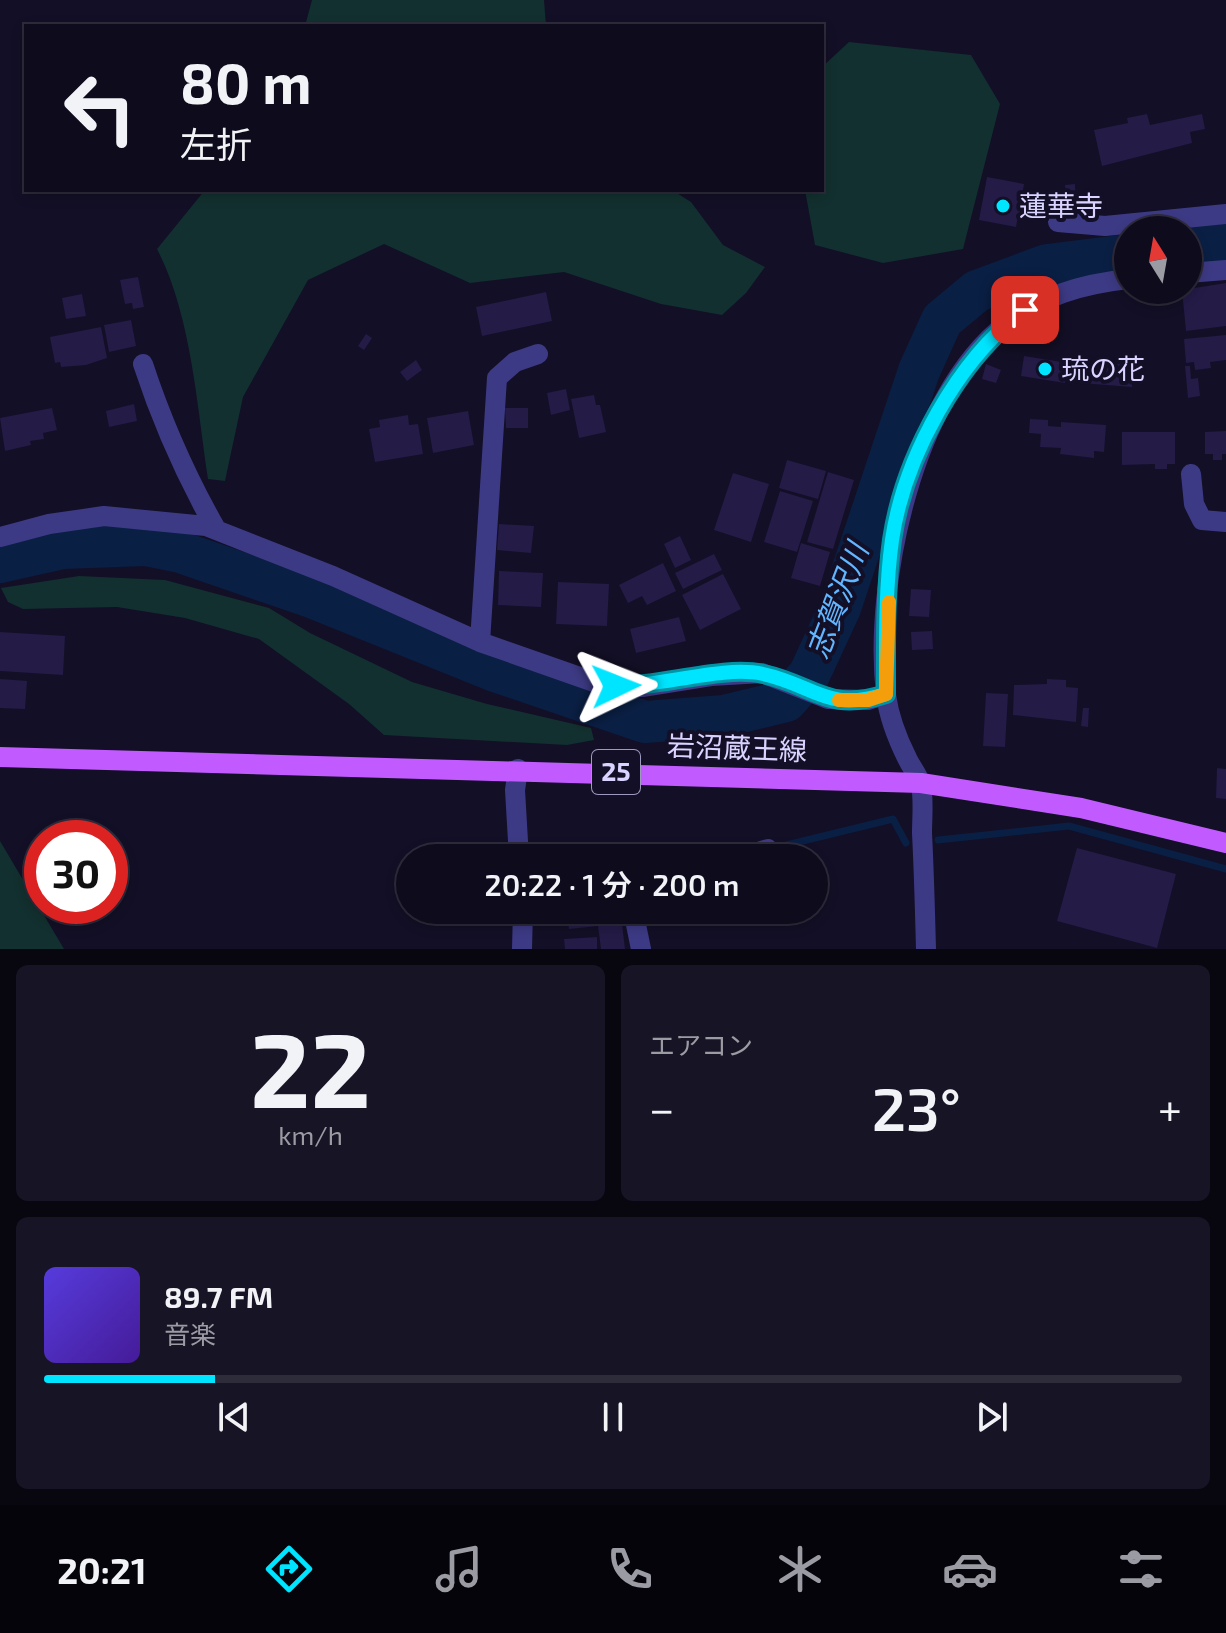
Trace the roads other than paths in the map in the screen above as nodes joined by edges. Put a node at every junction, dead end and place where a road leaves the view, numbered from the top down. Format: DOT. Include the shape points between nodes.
graph roads {
  1 [pos="1226,214"];
  2 [pos="1058,222"];
  3 [pos="1226,270"];
  4 [pos="1202,272"];
  5 [pos="1114,281"];
  6 [pos="538,354"];
  7 [pos="143,364"];
  8 [pos="1191,474"];
  9 [pos="1226,522"];
  10 [pos="216,529"];
  11 [pos="0,537"];
  12 [pos="480,642"];
  13 [pos="886,694"];
  14 [pos="0,757"];
  15 [pos="518,769"];
  16 [pos="921,783"];
  17 [pos="1226,843"];
  18 [pos="518,844"];
  19 [pos="523,924"];
  20 [pos="636,924"];
  21 [pos="522,949"];
  22 [pos="641,949"];
  23 [pos="926,949"];
  1 -- 2 [label="street" via="1105,226"];
  3 -- 4 [label="street"];
  5 -- 13 [label="street" via="1074,288 1037,304 1003,326 967,364 918,457 892,540"];
  6 -- 12 [label="street" via="515,362 497,378"];
  7 -- 10 [label="street" via="161,420"];
  8 -- 9 [label="street" via="1194,504 1202,520"];
  10 -- 11 [label="street" via="104,516"];
  10 -- 12 [label="street"];
  12 -- 13 [label="street" via="616,686 762,673 810,694 848,701"];
  13 -- 16 [label="street" via="898,740"];
  14 -- 15 [label="main road, 岩沼蔵王線 / 25"];
  15 -- 16 [label="main road, 岩沼蔵王線 / 25"];
  15 -- 18 [label="street"];
  16 -- 17 [label="main road, 岩沼蔵王線 / 25" via="1081,808"];
  16 -- 23 [label="street"];
  19 -- 21 [label="street"];
  20 -- 22 [label="street"];
}
